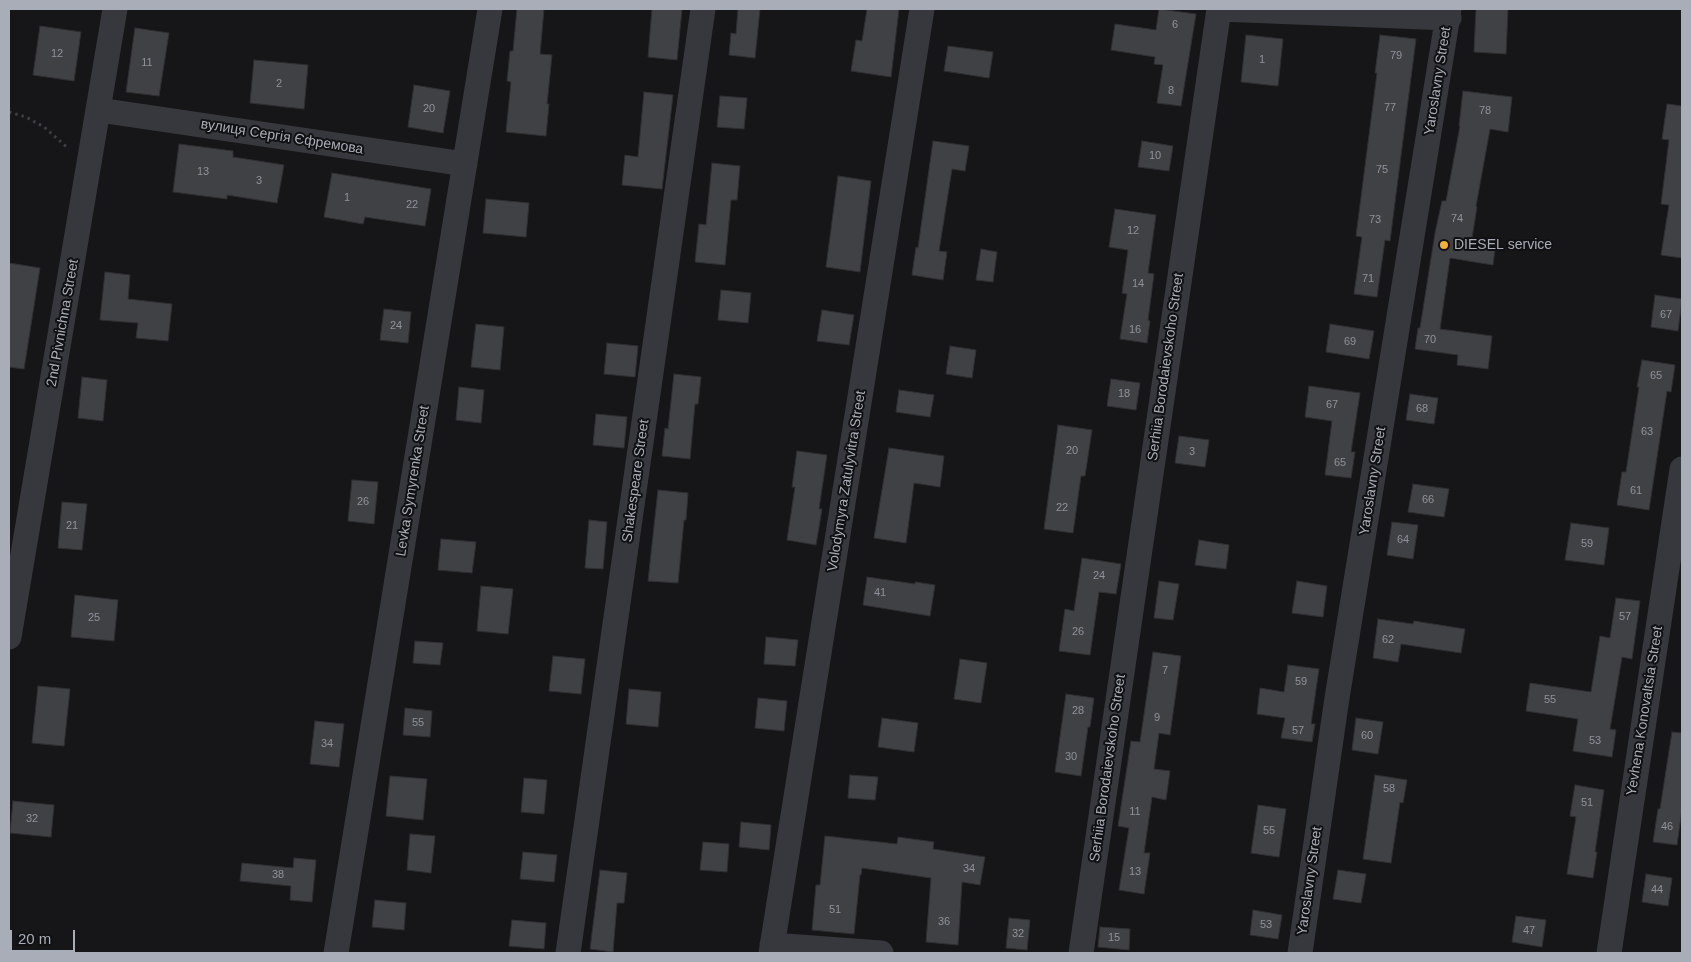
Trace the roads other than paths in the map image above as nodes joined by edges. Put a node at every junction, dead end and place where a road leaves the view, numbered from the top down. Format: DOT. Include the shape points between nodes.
graph roads {
  1 [pos="115,9"];
  2 [pos="490,9"];
  3 [pos="703,9"];
  4 [pos="922,9"];
  5 [pos="1449,14"];
  6 [pos="99,110"];
  7 [pos="465,164"];
  8 [pos="1682,469"];
  9 [pos="9,637"];
  10 [pos="772,949"];
  11 [pos="336,953"];
  12 [pos="568,953"];
  13 [pos="881,953"];
  14 [pos="1081,953"];
  15 [pos="1300,953"];
  16 [pos="1608,953"];
  1 -- 6 [label="street, 2nd Pivnichna Street"];
  2 -- 7 [label="street, Levka Symyrenka Street"];
  3 -- 12 [label="street, Shakespeare Street"];
  4 -- 10 [label="street, Volodymyra Zatulyvitra Street"];
  5 -- 14 [label="street, Serhiia Borodaievskoho Street" via="1219,9"];
  5 -- 15 [label="street, Yaroslavny Street" via="1337,698"];
  6 -- 7 [label="street, вулиця Сергія Єфремова"];
  6 -- 9 [label="street, 2nd Pivnichna Street"];
  7 -- 11 [label="street, Levka Symyrenka Street"];
  8 -- 16 [label="street, Yevhena Konovaltsia Street"];
  10 -- 13 [label="street"];
}
